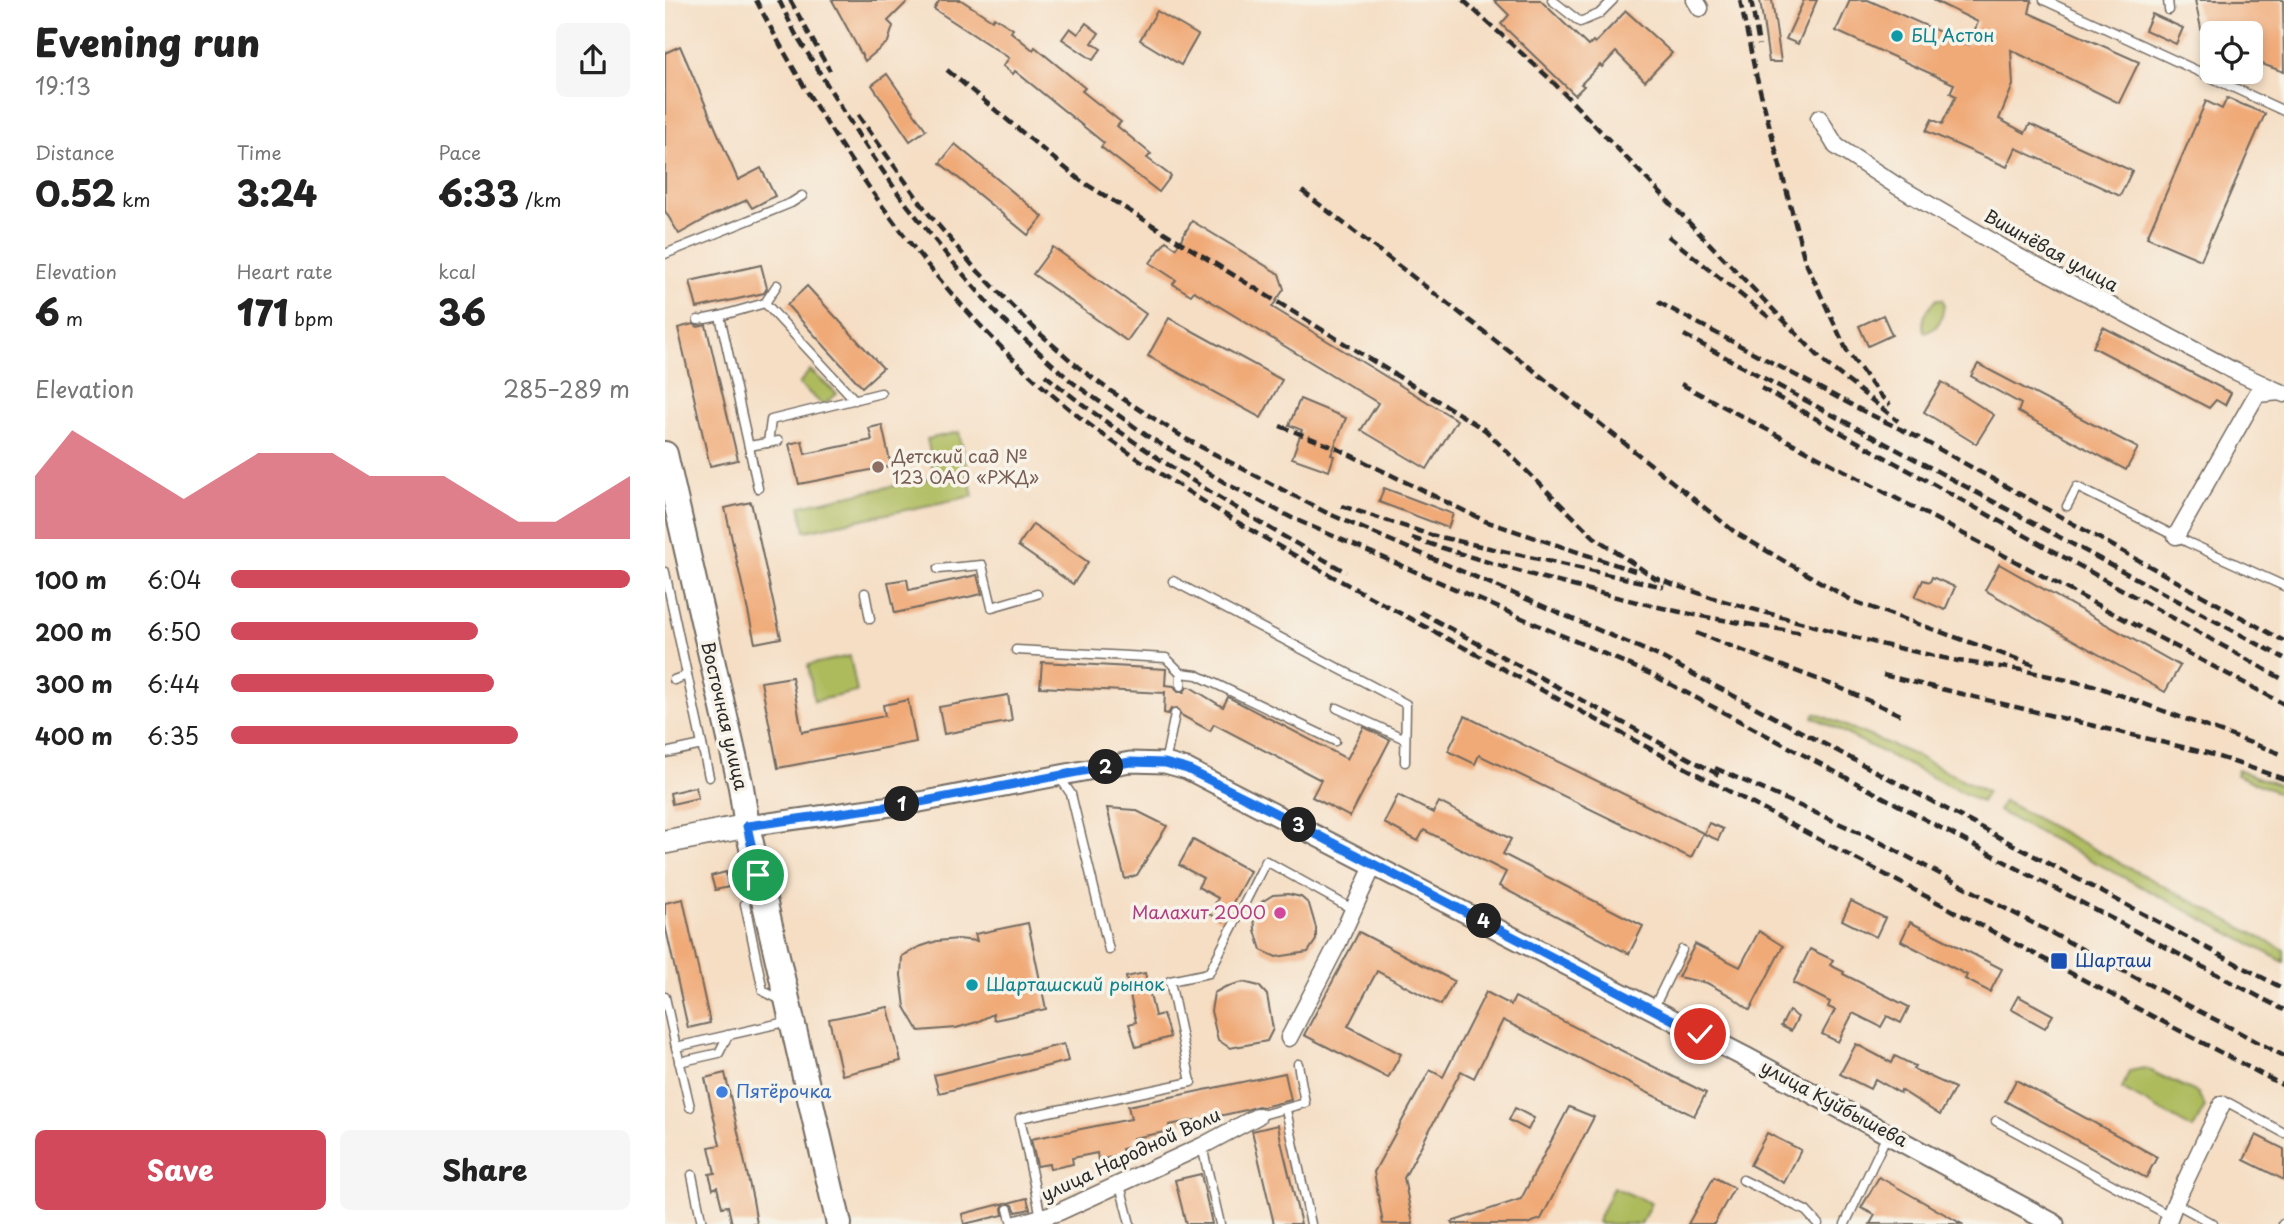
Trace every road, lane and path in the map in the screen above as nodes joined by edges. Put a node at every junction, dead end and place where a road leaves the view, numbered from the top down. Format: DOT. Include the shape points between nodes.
graph roads {
  1 [pos="1552,0"];
  2 [pos="1613,0"];
  3 [pos="2044,0"];
  4 [pos="2168,0"];
  5 [pos="2169,10"];
  6 [pos="2284,111"];
  7 [pos="1819,118"];
  8 [pos="802,196"];
  9 [pos="665,254"];
  10 [pos="777,285"];
  11 [pos="765,303"];
  12 [pos="720,316"];
  13 [pos="701,319"];
  14 [pos="2283,391"];
  15 [pos="881,393"];
  16 [pos="855,400"];
  17 [pos="778,441"];
  18 [pos="768,443"];
  19 [pos="749,446"];
  20 [pos="665,454"];
  21 [pos="758,488"];
  22 [pos="2067,506"];
  23 [pos="2176,536"];
  24 [pos="938,569"];
  25 [pos="665,572"];
  26 [pos="1173,581"];
  27 [pos="2284,586"];
  28 [pos="865,593"];
  29 [pos="1037,594"];
  30 [pos="870,619"];
  31 [pos="1016,650"];
  32 [pos="1181,673"];
  33 [pos="687,675"];
  34 [pos="674,680"];
  35 [pos="1181,686"];
  36 [pos="1337,708"];
  37 [pos="1175,714"];
  38 [pos="1405,739"];
  39 [pos="1335,741"];
  40 [pos="702,745"];
  41 [pos="665,753"];
  42 [pos="1405,762"];
  43 [pos="1165,763"];
  44 [pos="709,776"];
  45 [pos="1058,776"];
  46 [pos="747,826"];
  47 [pos="665,842"];
  48 [pos="1374,864"];
  49 [pos="1353,910"];
  50 [pos="1109,950"];
  51 [pos="1682,950"];
  52 [pos="665,997"];
  53 [pos="1653,1009"];
  54 [pos="790,1012"];
  55 [pos="728,1035"];
  56 [pos="1289,1038"];
  57 [pos="676,1047"];
  58 [pos="680,1062"];
  59 [pos="1298,1064"];
  60 [pos="2222,1104"];
  61 [pos="690,1107"];
  62 [pos="1286,1110"];
  63 [pos="1258,1116"];
  64 [pos="1996,1121"];
  65 [pos="1888,1133"];
  66 [pos="2284,1133"];
  67 [pos="1202,1146"];
  68 [pos="692,1175"];
  69 [pos="1743,1180"];
  70 [pos="1121,1185"];
  71 [pos="1007,1209"];
  72 [pos="2171,1214"];
  73 [pos="1041,1217"];
  74 [pos="1061,1218"];
  75 [pos="702,1224"];
  76 [pos="839,1224"];
  77 [pos="1014,1224"];
  78 [pos="1130,1224"];
  79 [pos="1220,1224"];
  80 [pos="1311,1224"];
  81 [pos="1818,1224"];
  82 [pos="1845,1224"];
  83 [pos="2055,1224"];
  84 [pos="2213,1224"];
  1 -- 2 [label="lane" via="1580,22 1599,14"];
  3 -- 6 [label="lane"];
  4 -- 5 [label="lane"];
  7 -- 14 [label="street, Вишнёвая улица" via="1836,146 1898,187 2230,369"];
  8 -- 9 [label="lane"];
  10 -- 11 [label="lane"];
  11 -- 12 [label="lane"];
  11 -- 16 [label="lane"];
  12 -- 13 [label="lane"];
  12 -- 19 [label="lane"];
  14 -- 23 [label="street" via="2257,394"];
  15 -- 16 [label="lane"];
  16 -- 18 [label="lane" via="771,420"];
  17 -- 18 [label="lane"];
  18 -- 19 [label="lane"];
  19 -- 21 [label="lane"];
  20 -- 46 [label="main road, Восточная улица"];
  22 -- 23 [label="lane" via="2077,487"];
  23 -- 27 [label="lane"];
  24 -- 29 [label="lane" via="982,565 992,607"];
  25 -- 33 [label="lane"];
  26 -- 38 [label="lane" via="1406,704"];
  28 -- 30 [label="lane"];
  31 -- 32 [label="lane" via="1166,658"];
  32 -- 35 [label="lane"];
  32 -- 39 [label="lane" via="1197,675"];
  33 -- 34 [label="lane"];
  33 -- 40 [label="lane"];
  36 -- 38 [label="lane"];
  37 -- 43 [label="lane"];
  38 -- 42 [label="lane"];
  40 -- 41 [label="lane"];
  40 -- 44 [label="lane"];
  43 -- 45 [label="street, улица Куйбышева" via="1130,762"];
  43 -- 48 [label="street, улица Куйбышева" via="1201,776"];
  45 -- 46 [label="street, улица Куйбышева" via="920,802"];
  45 -- 50 [label="lane" via="1071,794"];
  46 -- 47 [label="main road, улица Куйбышева"];
  46 -- 54 [label="main road, Восточная улица"];
  48 -- 49 [label="street"];
  48 -- 53 [label="street, улица Куйбышева"];
  49 -- 56 [label="street"];
  49 -- 73 [label="lane" via="1266,861 1209,973 1170,981 1191,1082 1020,1118"];
  51 -- 53 [label="lane"];
  52 -- 57 [label="lane"];
  53 -- 65 [label="street, улица Куйбышева"];
  54 -- 55 [label="lane"];
  54 -- 76 [label="main road, Восточная улица"];
  55 -- 57 [label="lane"];
  55 -- 58 [label="lane" via="719,1053"];
  57 -- 58 [label="lane"];
  58 -- 61 [label="lane"];
  59 -- 62 [label="lane" via="1305,1103"];
  60 -- 66 [label="lane" via="2229,1103"];
  60 -- 72 [label="street"];
  62 -- 63 [label="lane"];
  62 -- 80 [label="lane"];
  63 -- 67 [label="street, улица Народной Воли"];
  64 -- 72 [label="lane"];
  65 -- 82 [label="lane"];
  65 -- 83 [label="street, улица Куйбышева"];
  67 -- 70 [label="street, улица Народной Воли"];
  67 -- 79 [label="lane"];
  68 -- 75 [label="lane"];
  69 -- 81 [label="lane" via="1806,1211"];
  70 -- 74 [label="street, улица Народной Воли"];
  70 -- 78 [label="lane"];
  71 -- 77 [label="lane"];
  72 -- 84 [label="lane"];
  73 -- 74 [label="street, улица Народной Воли"];
  73 -- 77 [label="street, улица Народной Воли"];
}
